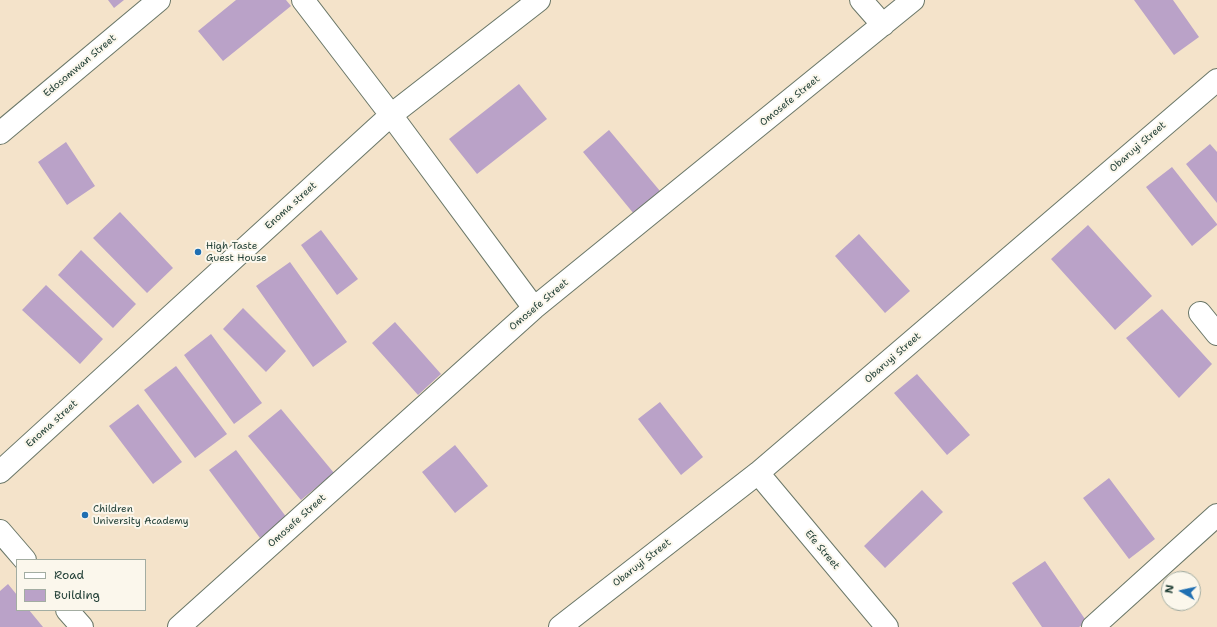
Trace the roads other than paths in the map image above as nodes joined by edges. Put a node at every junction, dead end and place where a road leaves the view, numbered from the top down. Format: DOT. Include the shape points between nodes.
graph roads {
  1 [pos="159,0"];
  2 [pos="302,0"];
  3 [pos="539,0"];
  4 [pos="861,0"];
  5 [pos="913,0"];
  6 [pos="883,25"];
  7 [pos="1217,80"];
  8 [pos="391,115"];
  9 [pos="0,133"];
  10 [pos="534,308"];
  11 [pos="1200,313"];
  12 [pos="1217,334"];
  13 [pos="0,472"];
  14 [pos="758,473"];
  15 [pos="1217,516"];
  16 [pos="0,530"];
  17 [pos="24,559"];
  18 [pos="68,611"];
  19 [pos="82,627"];
  20 [pos="178,627"];
  21 [pos="560,627"];
  22 [pos="886,627"];
  23 [pos="1093,627"];
  1 -- 9 [label="street, Edosomwan Street"];
  2 -- 8 [label="street"];
  3 -- 8 [label="street, Enoma street"];
  4 -- 6 [label="street"];
  5 -- 6 [label="street, Omosefe Street"];
  6 -- 10 [label="street, Omosefe Street"];
  7 -- 14 [label="street, Obaruyi Street"];
  8 -- 10 [label="street"];
  8 -- 13 [label="street, Enoma street"];
  10 -- 20 [label="street, Omosefe Street"];
  11 -- 12 [label="street"];
  14 -- 21 [label="street, Obaruyi Street"];
  14 -- 22 [label="street, Efe Street"];
  15 -- 23 [label="street"];
  16 -- 17 [label="street"];
  18 -- 19 [label="street"];
}
